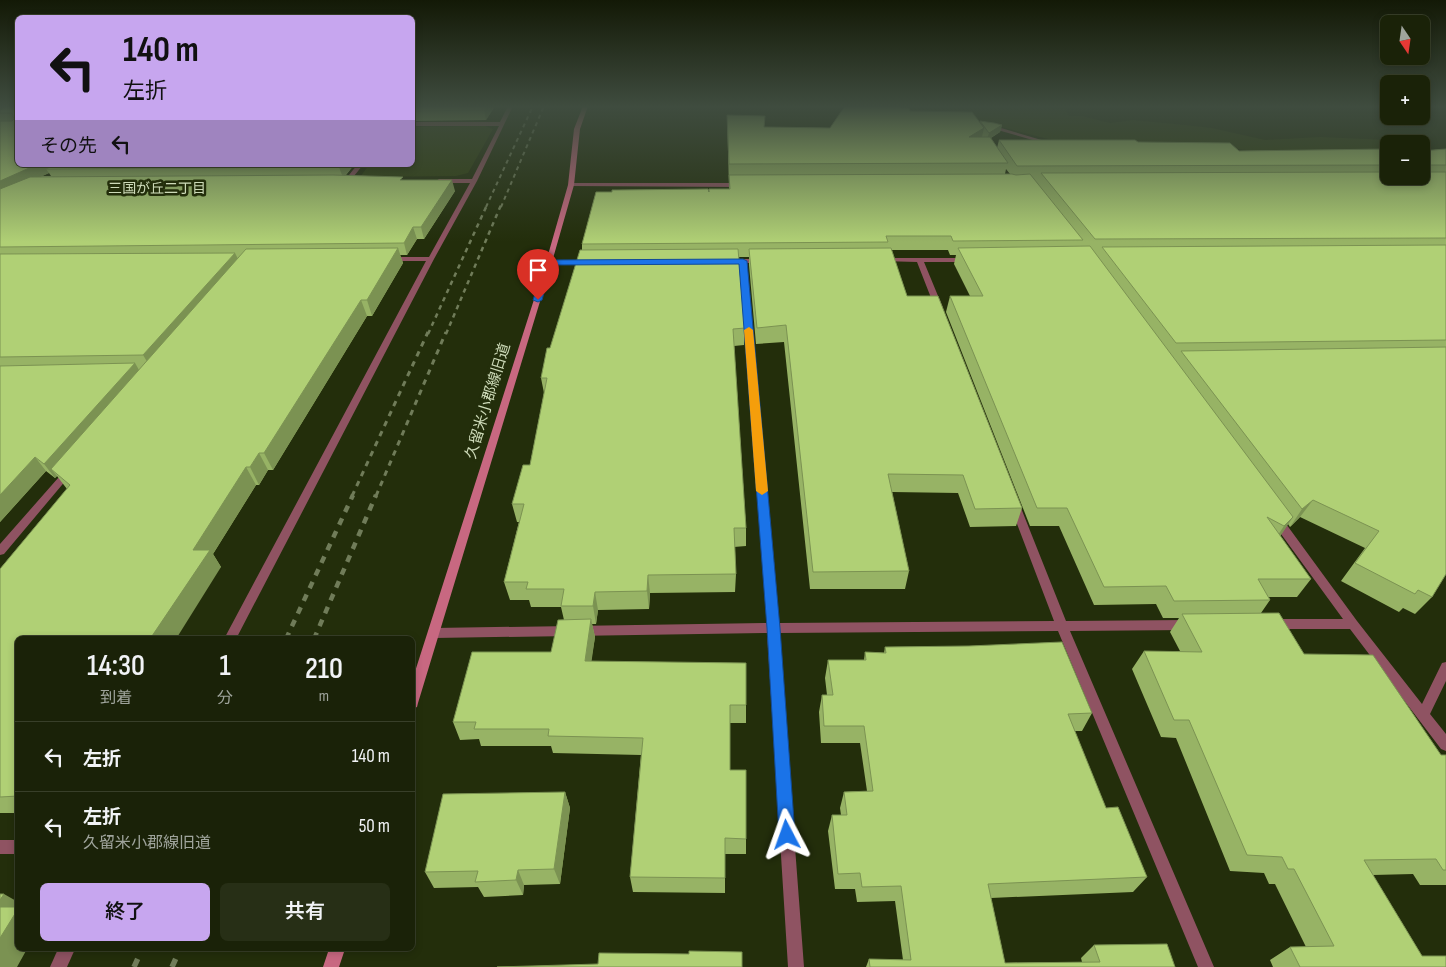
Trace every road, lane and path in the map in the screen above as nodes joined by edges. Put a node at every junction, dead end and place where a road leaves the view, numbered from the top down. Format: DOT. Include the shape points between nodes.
graph roads {
  1 [pos="489,151"];
  2 [pos="575,151"];
  3 [pos="358,167"];
  4 [pos="338,181"];
  5 [pos="347,181"];
  6 [pos="357,181"];
  7 [pos="435,181"];
  8 [pos="474,181"];
  9 [pos="748,185"];
  10 [pos="571,186"];
  11 [pos="381,259"];
  12 [pos="431,259"];
  13 [pos="871,260"];
  14 [pos="920,260"];
  15 [pos="980,260"];
  16 [pos="723,261"];
  17 [pos="743,261"];
  18 [pos="772,261"];
  19 [pos="549,262"];
  20 [pos="598,262"];
  21 [pos="945,324"];
  22 [pos="77,461"];
  23 [pos="1009,489"];
  24 [pos="1273,514"];
  25 [pos="0,551"];
  26 [pos="1265,624"];
  27 [pos="1353,624"];
  28 [pos="1198,625"];
  29 [pos="1062,626"];
  30 [pos="773,628"];
  31 [pos="434,633"];
  32 [pos="232,636"];
  33 [pos="1446,667"];
  34 [pos="415,693"];
  35 [pos="1424,714"];
  36 [pos="1446,745"];
  37 [pos="0,847"];
  38 [pos="15,847"];
  39 [pos="66,951"];
  40 [pos="336,951"];
  41 [pos="58,967"];
  42 [pos="331,967"];
  43 [pos="796,967"];
  44 [pos="1206,967"];
  1 -- 8 [label="street"];
  2 -- 10 [label="street, 久留米小郡線旧道"];
  3 -- 5 [label="street"];
  4 -- 5 [label="street"];
  5 -- 6 [label="street"];
  7 -- 8 [label="street"];
  8 -- 12 [label="street"];
  9 -- 10 [label="street"];
  10 -- 19 [label="street, 久留米小郡線旧道"];
  11 -- 12 [label="street"];
  12 -- 32 [label="street"];
  13 -- 14 [label="street"];
  14 -- 15 [label="street"];
  14 -- 21 [label="street"];
  16 -- 17 [label="street"];
  17 -- 18 [label="street"];
  17 -- 30 [label="street"];
  19 -- 20 [label="street"];
  19 -- 31 [label="street, 久留米小郡線旧道"];
  22 -- 25 [label="street"];
  23 -- 29 [label="street"];
  24 -- 27 [label="street"];
  26 -- 27 [label="street"];
  27 -- 35 [label="street"];
  28 -- 29 [label="street"];
  29 -- 30 [label="street"];
  29 -- 44 [label="street"];
  30 -- 31 [label="street"];
  30 -- 43 [label="street"];
  31 -- 34 [label="street, 久留米小郡線旧道"];
  33 -- 35 [label="street"];
  35 -- 36 [label="street"];
  37 -- 38 [label="street"];
  39 -- 41 [label="street"];
  40 -- 42 [label="street"];
}
